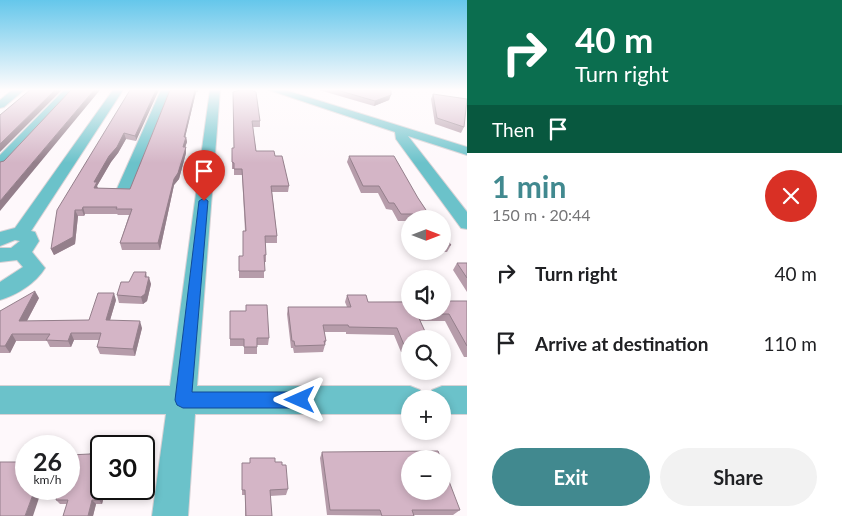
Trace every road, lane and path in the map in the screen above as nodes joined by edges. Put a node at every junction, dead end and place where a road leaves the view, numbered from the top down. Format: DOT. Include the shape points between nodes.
graph roads {
  1 [pos="47,114"];
  2 [pos="102,114"];
  3 [pos="156,114"];
  4 [pos="213,114"];
  5 [pos="355,114"];
  6 [pos="401,130"];
  7 [pos="467,151"];
  8 [pos="0,163"];
  9 [pos="124,191"];
  10 [pos="460,205"];
  11 [pos="467,224"];
  12 [pos="0,240"];
  13 [pos="20,242"];
  14 [pos="0,255"];
  15 [pos="0,292"];
  16 [pos="0,400"];
  17 [pos="183,400"];
  18 [pos="401,400"];
  19 [pos="451,400"];
  20 [pos="467,400"];
  21 [pos="170,516"];
  1 -- 8 [label="street"];
  2 -- 13 [label="street"];
  3 -- 9 [label="street"];
  4 -- 17 [label="street"];
  5 -- 6 [label="street"];
  6 -- 7 [label="street"];
  6 -- 10 [label="street" via="402,139"];
  10 -- 11 [label="street"];
  12 -- 13 [label="street" via="8,236"];
  13 -- 14 [label="street" via="8,256"];
  13 -- 15 [label="street" via="35,268"];
  16 -- 17 [label="street"];
  17 -- 18 [label="street"];
  17 -- 21 [label="street"];
  19 -- 20 [label="street"];
}
